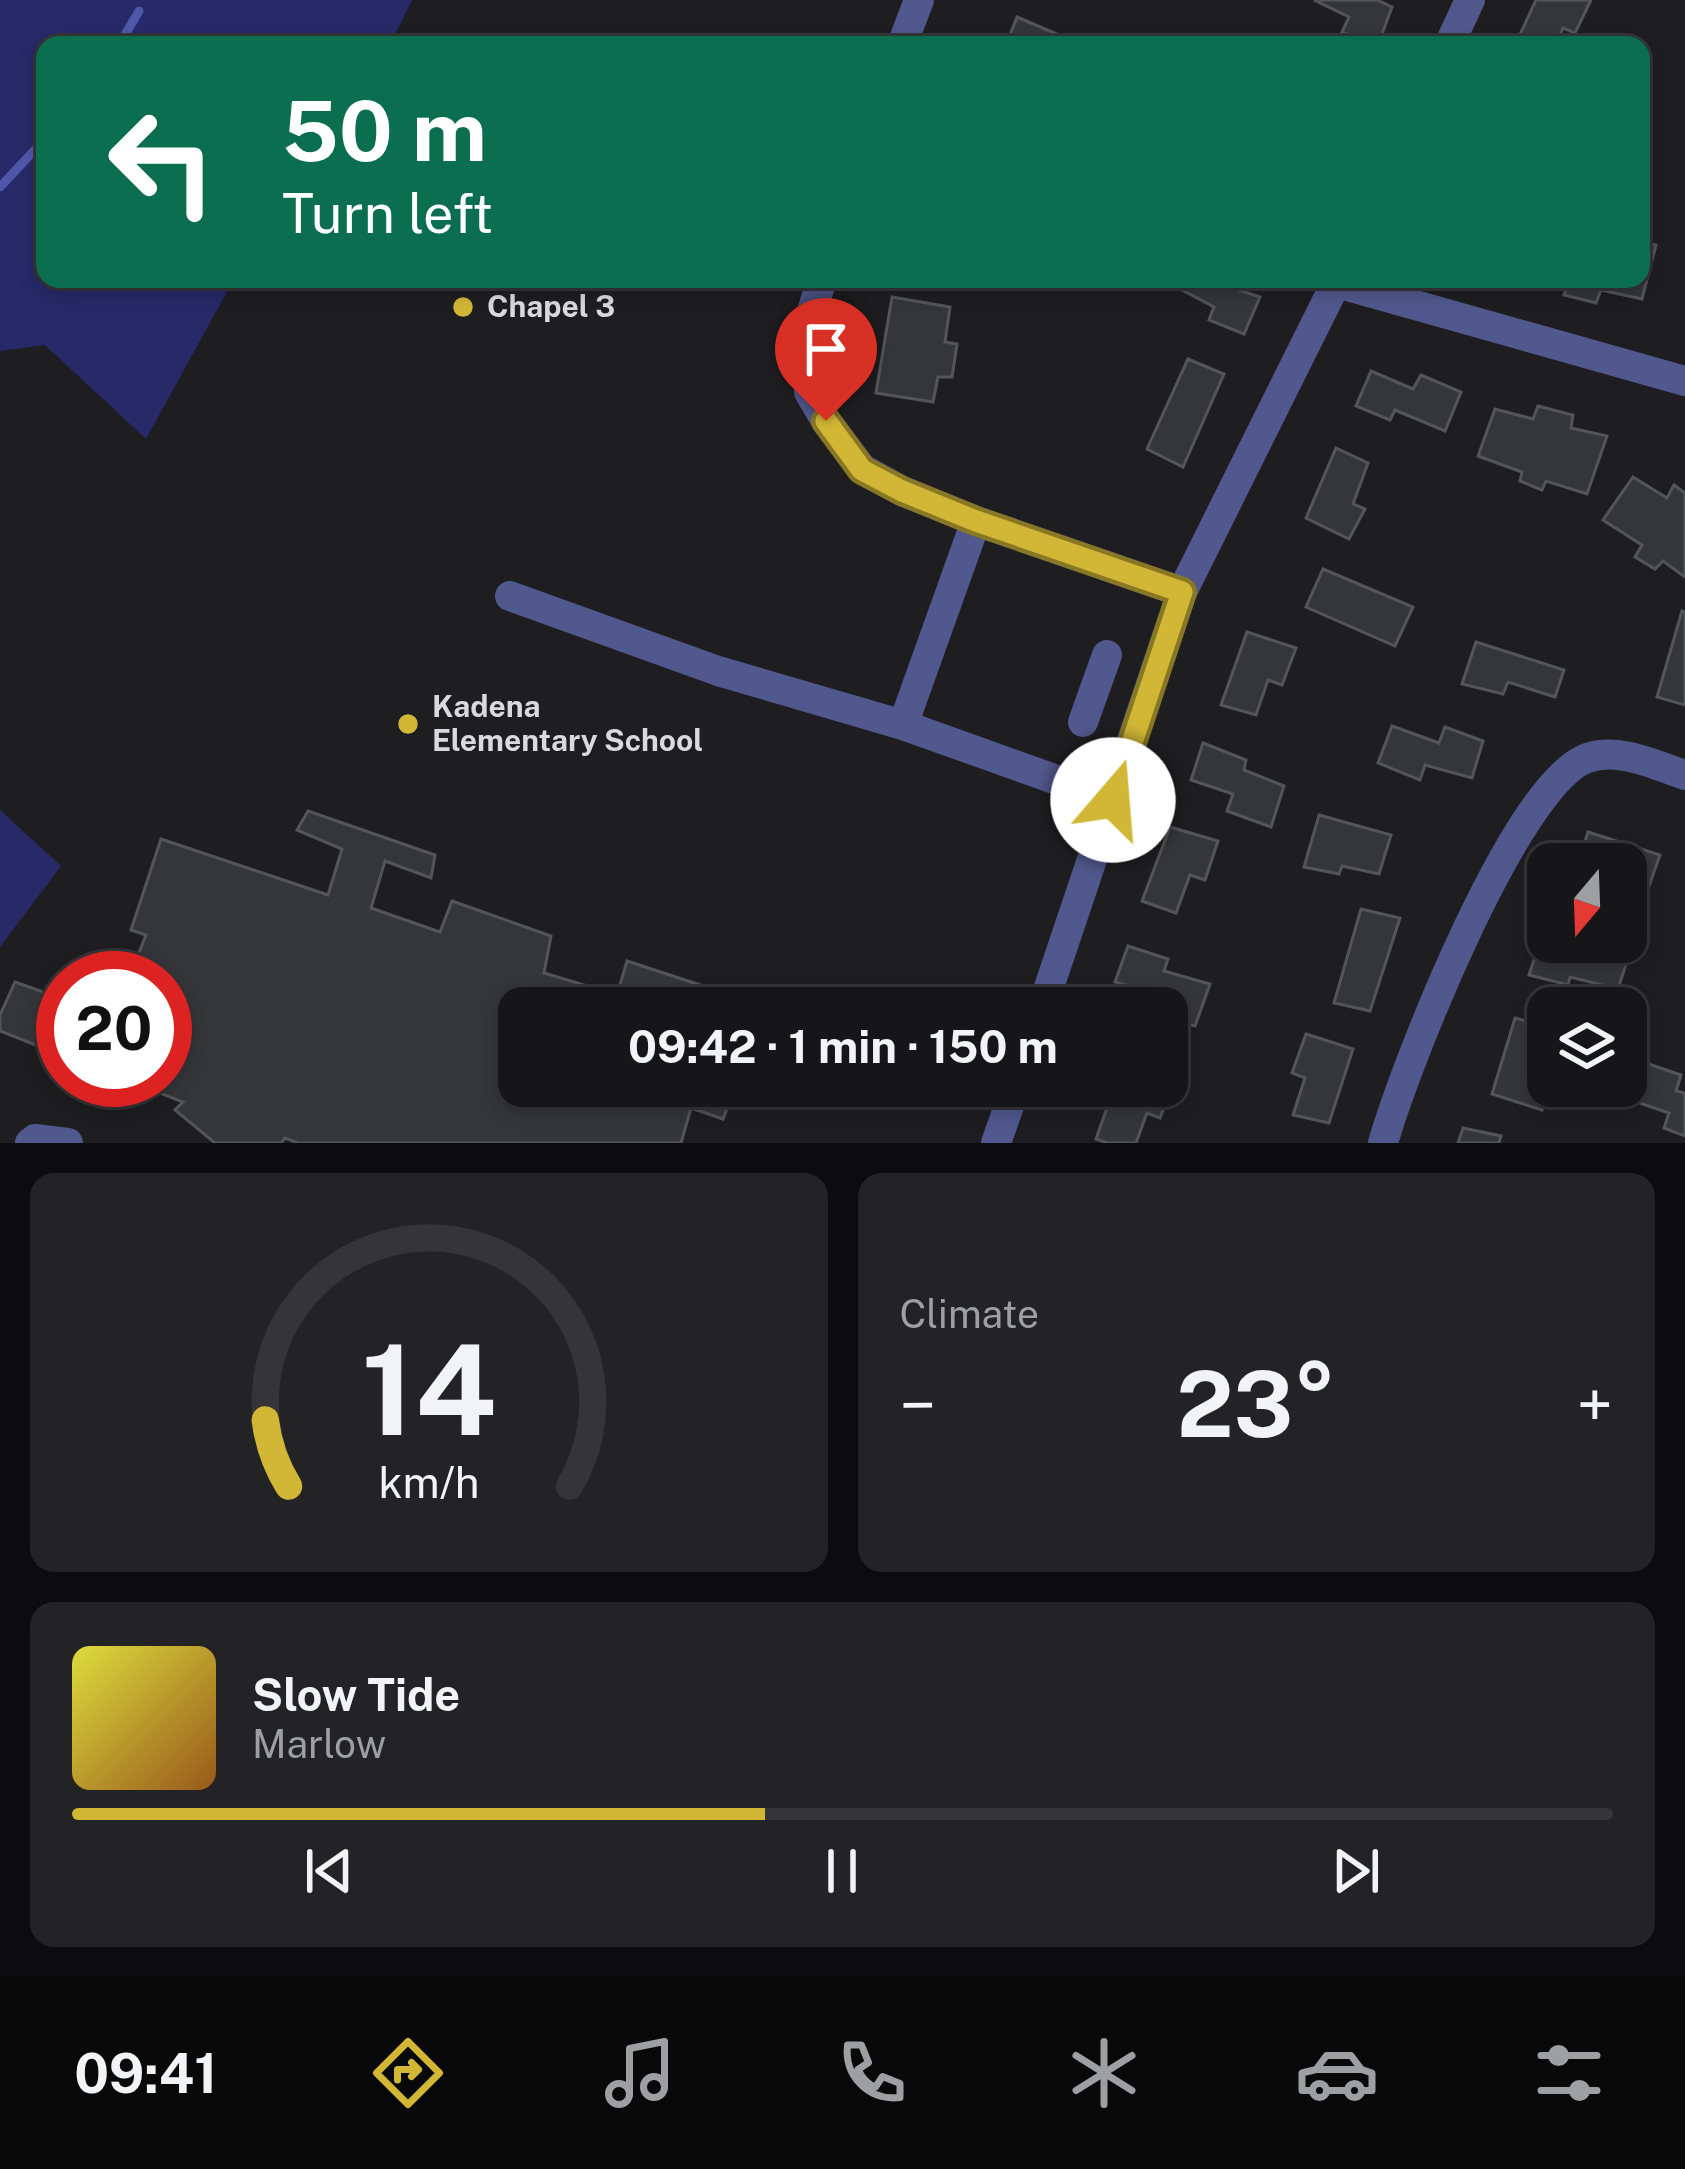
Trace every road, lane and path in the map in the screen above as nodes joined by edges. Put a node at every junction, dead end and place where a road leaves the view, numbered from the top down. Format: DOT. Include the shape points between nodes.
graph roads {
  1 [pos="919,0"];
  2 [pos="1470,0"];
  3 [pos="905,36"];
  4 [pos="1453,36"];
  5 [pos="819,288"];
  6 [pos="1334,288"];
  7 [pos="1361,288"];
  8 [pos="1685,381"];
  9 [pos="976,521"];
  10 [pos="1182,592"];
  11 [pos="510,596"];
  12 [pos="1106,655"];
  13 [pos="1083,722"];
  14 [pos="903,724"];
  15 [pos="1685,775"];
  16 [pos="1113,800"];
  17 [pos="1049,987"];
  18 [pos="1009,1107"];
  19 [pos="30,1143"];
  20 [pos="68,1143"];
  21 [pos="996,1143"];
  22 [pos="1383,1143"];
  1 -- 3 [label="lane"];
  2 -- 4 [label="lane"];
  5 -- 9 [label="lane" via="805,334 808,392 826,421 862,470"];
  6 -- 10 [label="lane"];
  7 -- 8 [label="lane"];
  9 -- 10 [label="lane"];
  9 -- 14 [label="lane"];
  10 -- 16 [label="lane"];
  11 -- 14 [label="lane" via="718,671"];
  12 -- 13 [label="lane"];
  14 -- 16 [label="lane"];
  15 -- 22 [label="lane" via="1621,754 1587,758 1558,777 1520,828 1472,920"];
  16 -- 17 [label="lane"];
  18 -- 21 [label="lane"];
  19 -- 20 [label="lane"];
}
